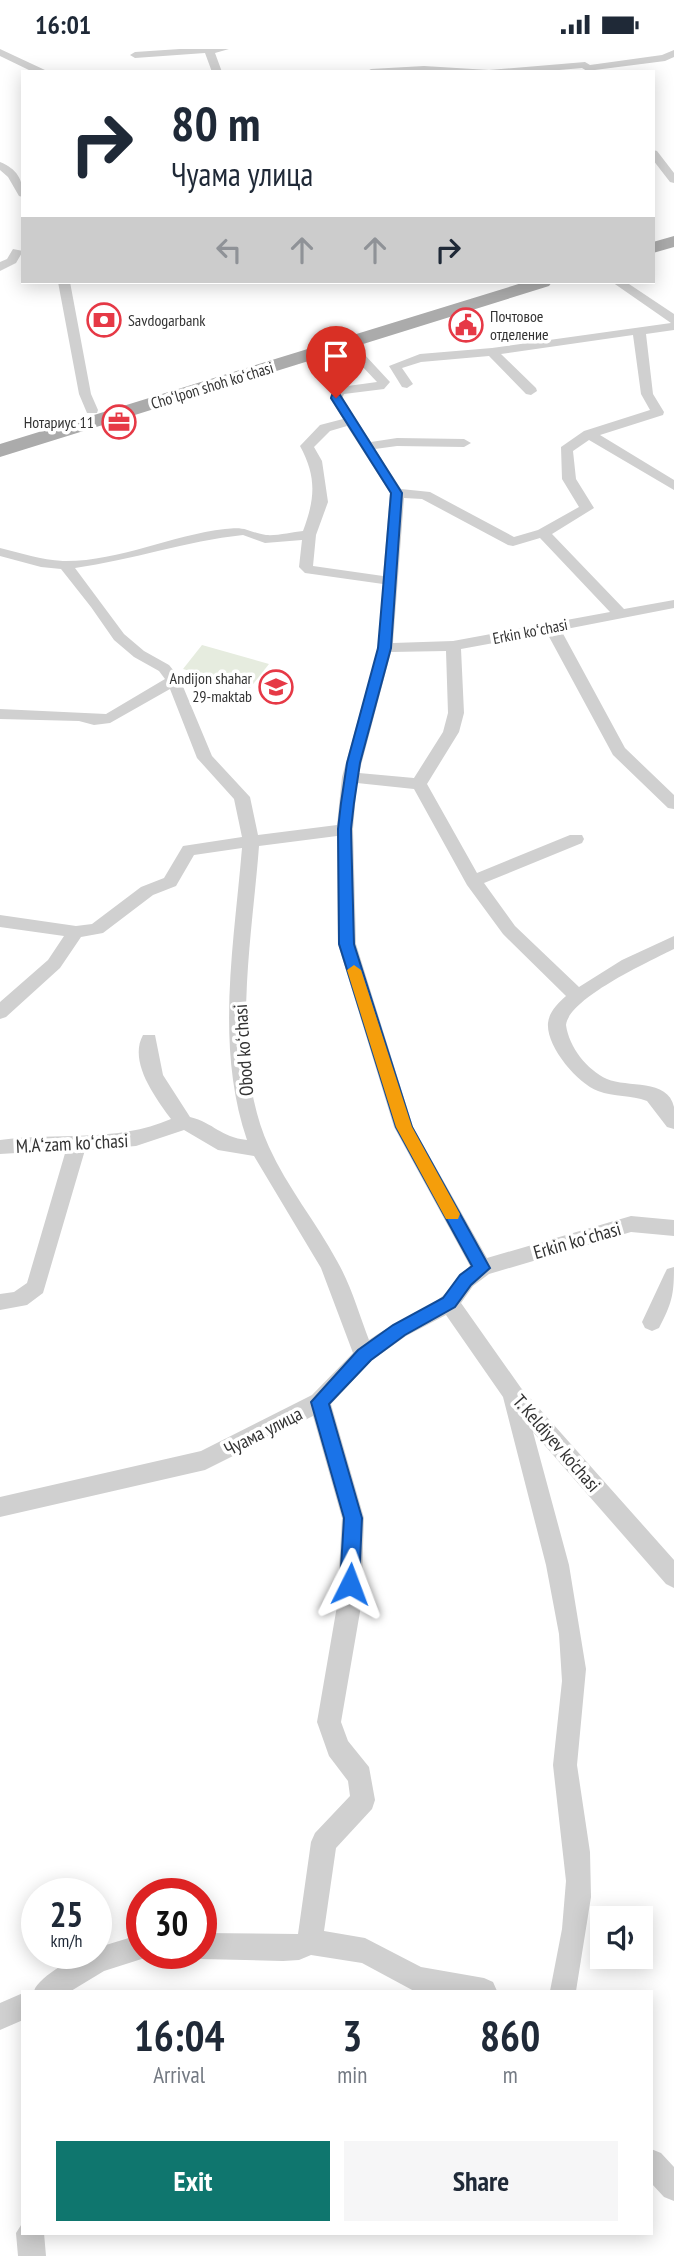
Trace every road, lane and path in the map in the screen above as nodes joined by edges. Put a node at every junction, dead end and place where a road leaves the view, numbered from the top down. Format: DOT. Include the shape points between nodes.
graph roads {
  1 [pos="224,49"];
  2 [pos="209,50"];
  3 [pos="0,52"];
  4 [pos="134,52"];
  5 [pos="674,53"];
  6 [pos="585,65"];
  7 [pos="37,70"];
  8 [pos="138,70"];
  9 [pos="216,70"];
  10 [pos="519,70"];
  11 [pos="655,156"];
  12 [pos="0,165"];
  13 [pos="674,180"];
  14 [pos="21,190"];
  15 [pos="674,231"];
  16 [pos="655,237"];
  17 [pos="674,241"];
  18 [pos="655,247"];
  19 [pos="0,249"];
  20 [pos="20,251"];
  21 [pos="0,267"];
  22 [pos="64,284"];
  23 [pos="504,284"];
  24 [pos="537,284"];
  25 [pos="621,284"];
  26 [pos="674,320"];
  27 [pos="674,326"];
  28 [pos="639,331"];
  29 [pos="347,343"];
  30 [pos="492,352"];
  31 [pos="407,384"];
  32 [pos="531,391"];
  33 [pos="97,415"];
  34 [pos="350,421"];
  35 [pos="589,434"];
  36 [pos="0,437"];
  37 [pos="464,443"];
  38 [pos="367,446"];
  39 [pos="0,451"];
  40 [pos="674,486"];
  41 [pos="397,493"];
  42 [pos="542,533"];
  43 [pos="309,535"];
  44 [pos="0,552"];
  45 [pos="65,565"];
  46 [pos="391,581"];
  47 [pos="674,604"];
  48 [pos="620,613"];
  49 [pos="552,628"];
  50 [pos="453,646"];
  51 [pos="385,648"];
  52 [pos="174,680"];
  53 [pos="0,714"];
  54 [pos="350,777"];
  55 [pos="419,784"];
  56 [pos="674,804"];
  57 [pos="345,829"];
  58 [pos="576,839"];
  59 [pos="251,843"];
  60 [pos="473,881"];
  61 [pos="0,921"];
  62 [pos="76,932"];
  63 [pos="674,942"];
  64 [pos="578,997"];
  65 [pos="0,1011"];
  66 [pos="149,1040"];
  67 [pos="183,1122"];
  68 [pos="674,1122"];
  69 [pos="77,1144"];
  70 [pos="0,1147"];
  71 [pos="260,1149"];
  72 [pos="674,1228"];
  73 [pos="482,1268"];
  74 [pos="674,1275"];
  75 [pos="0,1303"];
  76 [pos="449,1303"];
  77 [pos="652,1322"];
  78 [pos="365,1355"];
  79 [pos="513,1394"];
  80 [pos="320,1402"];
  81 [pos="0,1507"];
  82 [pos="674,1577"];
  83 [pos="310,1942"];
  84 [pos="217,1946"];
  85 [pos="126,1952"];
  86 [pos="49,1990"];
  87 [pos="478,1990"];
  88 [pos="563,1990"];
  89 [pos="21,2006"];
  90 [pos="0,2017"];
  91 [pos="653,2165"];
  92 [pos="674,2187"];
  93 [pos="30,2235"];
  94 [pos="32,2256"];
  1 -- 2 [label="street"];
  2 -- 4 [label="street"];
  2 -- 9 [label="street"];
  3 -- 7 [label="street"];
  4 -- 8 [label="street"];
  5 -- 6 [label="street" via="666,58"];
  6 -- 10 [label="street"];
  11 -- 13 [label="street"];
  12 -- 14 [label="street" via="13,175"];
  15 -- 16 [label="main road"];
  17 -- 18 [label="main road"];
  19 -- 20 [label="street"];
  20 -- 21 [label="street"];
  22 -- 33 [label="street" via="85,394"];
  23 -- 33 [label="main road, Choʻlpon shoh koʻchasi"];
  24 -- 29 [label="main road, Choʻlpon shoh koʻchasi"];
  25 -- 26 [label="street"];
  27 -- 28 [label="street"];
  28 -- 30 [label="street"];
  28 -- 35 [label="street" via="647,394 658,412"];
  29 -- 33 [label="main road, Choʻlpon shoh koʻchasi"];
  29 -- 34 [label="street" via="384,382 338,391 336,398"];
  30 -- 31 [label="street" via="420,358 395,366"];
  30 -- 32 [label="street"];
  33 -- 36 [label="main road, Choʻlpon shoh koʻchasi"];
  33 -- 39 [label="main road, Choʻlpon shoh koʻchasi"];
  34 -- 38 [label="street"];
  34 -- 43 [label="street" via="325,428 307,446 315,461 321,502"];
  35 -- 40 [label="street"];
  35 -- 42 [label="street" via="566,450 569,479 587,508"];
  37 -- 38 [label="street"];
  38 -- 41 [label="street"];
  41 -- 42 [label="street" via="425,495 513,543"];
  41 -- 46 [label="street"];
  42 -- 48 [label="street"];
  43 -- 45 [label="street" via="265,539 244,531 223,533"];
  43 -- 46 [label="street" via="307,569"];
  44 -- 45 [label="street"];
  45 -- 52 [label="street" via="119,638"];
  46 -- 51 [label="street"];
  47 -- 48 [label="street, Erkin koʻchasi"];
  48 -- 49 [label="street, Erkin koʻchasi"];
  49 -- 50 [label="street, Erkin koʻchasi"];
  49 -- 56 [label="street" via="619,751"];
  50 -- 51 [label="street, Erkin koʻchasi"];
  50 -- 55 [label="street" via="456,713 443,749"];
  51 -- 54 [label="street"];
  52 -- 53 [label="street" via="110,718"];
  52 -- 59 [label="street, Obod koʻchasi" via="205,758 242,796"];
  54 -- 55 [label="street"];
  54 -- 57 [label="street"];
  55 -- 60 [label="street"];
  57 -- 59 [label="street"];
  57 -- 73 [label="street" via="346,944 363,1003 404,1127"];
  58 -- 60 [label="street"];
  59 -- 62 [label="street" via="189,850 170,882 147,891 97,929"];
  59 -- 71 [label="street, Obod koʻchasi" via="239,1066 247,1112"];
  60 -- 64 [label="street" via="509,930"];
  61 -- 62 [label="street"];
  62 -- 65 [label="street" via="54,964"];
  63 -- 64 [label="street"];
  64 -- 68 [label="street" via="567,1003 557,1019 569,1055 600,1084 657,1098"];
  66 -- 67 [label="street" via="151,1073"];
  67 -- 69 [label="street, M.Aʻzam koʻchasi" via="137,1140"];
  67 -- 71 [label="street" via="225,1146"];
  69 -- 70 [label="street, M.Aʻzam koʻchasi" via="48,1141"];
  69 -- 75 [label="street" via="36,1287 27,1297"];
  71 -- 78 [label="street, Obod koʻchasi" via="330,1266"];
  72 -- 73 [label="street, Erkin koʻchasi" via="631,1224"];
  73 -- 76 [label="street, Чуама улица"];
  74 -- 77 [label="street"];
  76 -- 78 [label="street, Чуама улица"];
  76 -- 79 [label="street, T. Keldiyev ko'chasi"];
  78 -- 80 [label="street, Чуама улица"];
  79 -- 82 [label="street, T. Keldiyev ko'chasi"];
  79 -- 88 [label="street" via="564,1596 575,1672 565,1764 579,1889"];
  80 -- 81 [label="street, Чуама улица" via="205,1460"];
  80 -- 83 [label="street" via="353,1518 349,1606 329,1722 332,1736 360,1776 364,1790 363,1800 324,1842"];
  83 -- 84 [label="street" via="283,1948"];
  83 -- 87 [label="street" via="365,1951 418,1980"];
  85 -- 86 [label="street" via="98,1960"];
  89 -- 90 [label="street"];
  91 -- 92 [label="street"];
  93 -- 94 [label="street"];
}
